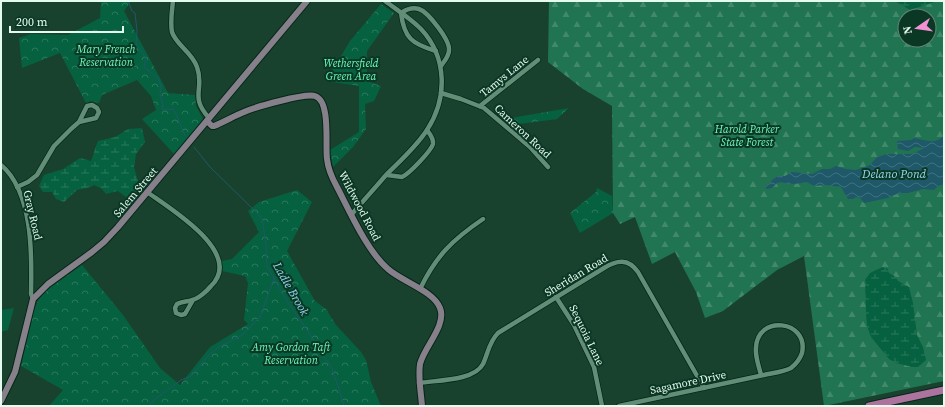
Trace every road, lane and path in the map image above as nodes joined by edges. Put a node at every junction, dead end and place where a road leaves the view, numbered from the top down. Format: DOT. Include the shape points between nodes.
graph roads {
  1 [pos="173,1"];
  2 [pos="307,1"];
  3 [pos="385,1"];
  4 [pos="402,13"];
  5 [pos="436,51"];
  6 [pos="538,60"];
  7 [pos="441,66"];
  8 [pos="441,94"];
  9 [pos="480,106"];
  10 [pos="208,120"];
  11 [pos="79,122"];
  12 [pos="427,130"];
  13 [pos="1,165"];
  14 [pos="548,167"];
  15 [pos="387,175"];
  16 [pos="18,187"];
  17 [pos="147,192"];
  18 [pos="352,214"];
  19 [pos="483,219"];
  20 [pos="420,289"];
  21 [pos="556,297"];
  22 [pos="33,299"];
  23 [pos="193,300"];
  24 [pos="761,375"];
  25 [pos="419,383"];
  26 [pos="704,388"];
  27 [pos="944,390"];
  28 [pos="1,401"];
  29 [pos="422,406"];
  30 [pos="602,406"];
  31 [pos="619,406"];
  32 [pos="869,406"];
  1 -- 10 [label="street" via="172,32 194,61 199,77 198,101"];
  2 -- 10 [label="street, Salem Street"];
  3 -- 4 [label="street"];
  4 -- 5 [label="street" via="420,29"];
  4 -- 5 [label="street" via="404,28 411,39 422,47"];
  4 -- 7 [label="street" via="412,8 422,10 445,36 450,49"];
  5 -- 7 [label="street"];
  6 -- 9 [label="street, Tamys Lane"];
  7 -- 8 [label="street"];
  8 -- 9 [label="street, Cameron Road"];
  8 -- 12 [label="street" via="437,112"];
  9 -- 14 [label="street, Cameron Road" via="515,134"];
  10 -- 17 [label="street, Salem Street"];
  10 -- 18 [label="street, Wildwood Road" via="214,126 245,112 301,97 316,97 325,111 329,170"];
  11 -- 11 [label="street" via="86,107 92,105 97,108 99,112 96,118"];
  11 -- 16 [label="street" via="54,146 37,175"];
  12 -- 15 [label="street"];
  12 -- 15 [label="street" via="431,134 433,144 408,174 402,177"];
  13 -- 16 [label="street, Gray Road" via="10,173"];
  15 -- 18 [label="street"];
  16 -- 22 [label="street, Gray Road" via="31,241"];
  17 -- 22 [label="street, Salem Street" via="104,242 48,284"];
  17 -- 23 [label="street" via="205,237 217,256 220,267 216,280 211,287"];
  18 -- 20 [label="street, Wildwood Road" via="381,262 396,275"];
  19 -- 20 [label="street" via="441,254"];
  20 -- 25 [label="street, Wildwood Road" via="437,303 441,309 441,317 421,361"];
  21 -- 25 [label="street, Sheridan Road" via="496,336 489,346 482,366 474,373"];
  21 -- 26 [label="street, Sheridan Road" via="614,262 631,265 638,272"];
  21 -- 30 [label="street, Sequoia Lane" via="574,325 594,367"];
  22 -- 28 [label="street" via="15,372"];
  24 -- 24 [label="street, Sagamore Drive" via="756,350 761,334 776,325 785,325 793,329 802,345 797,362 786,370"];
  24 -- 26 [label="street, Sagamore Drive"];
  25 -- 29 [label="street, Wildwood Road"];
  26 -- 31 [label="street, Sagamore Drive"];
  27 -- 32 [label="main road"];
}
